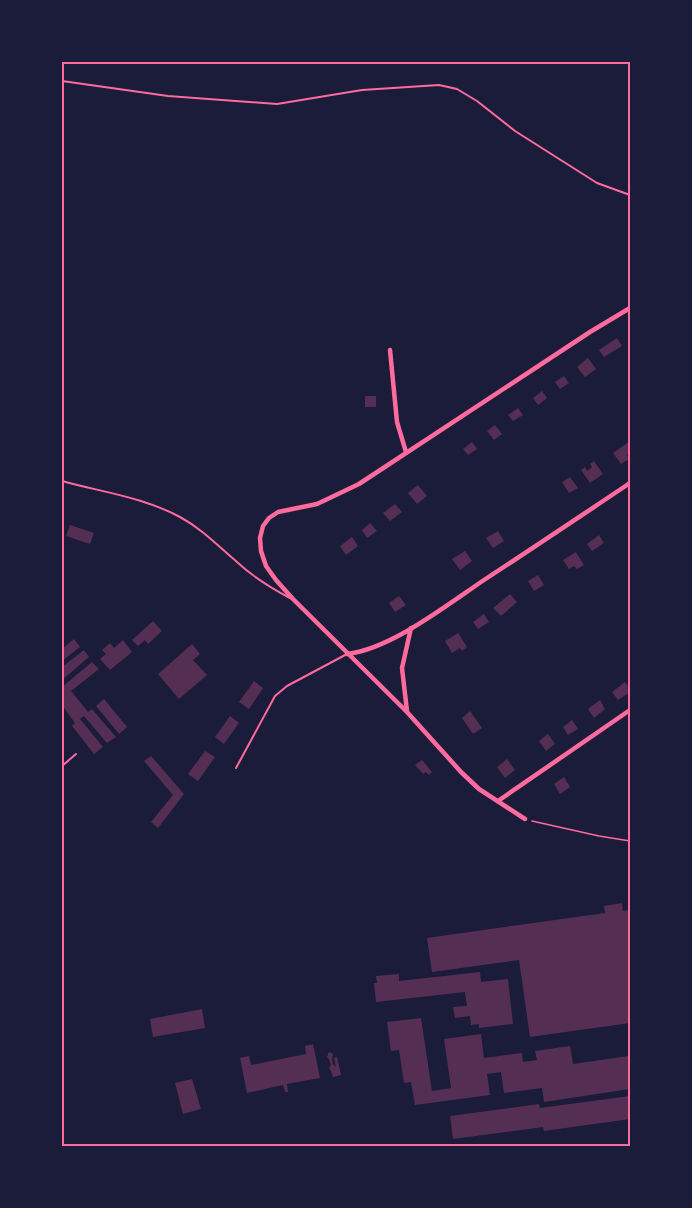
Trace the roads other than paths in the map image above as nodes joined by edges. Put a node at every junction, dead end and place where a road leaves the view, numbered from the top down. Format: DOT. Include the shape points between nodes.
graph roads {
  1 [pos="62,81"];
  2 [pos="630,195"];
  3 [pos="630,308"];
  4 [pos="390,350"];
  5 [pos="406,452"];
  6 [pos="62,481"];
  7 [pos="630,483"];
  8 [pos="293,599"];
  9 [pos="411,628"];
  10 [pos="347,654"];
  11 [pos="630,710"];
  12 [pos="407,712"];
  13 [pos="76,753"];
  14 [pos="62,766"];
  15 [pos="236,768"];
  16 [pos="498,801"];
  17 [pos="525,819"];
  1 -- 2 [label="lane" via="168,96 277,104 362,90 439,85 458,89 597,183"];
  3 -- 5 [label="street"];
  4 -- 5 [label="street" via="397,422"];
  5 -- 8 [label="street" via="360,484 317,504 278,512 269,518 260,538 261,551 266,566"];
  6 -- 8 [label="lane" via="135,498 178,515 267,585"];
  7 -- 9 [label="street"];
  8 -- 10 [label="street"];
  9 -- 10 [label="street" via="371,648"];
  9 -- 12 [label="street" via="402,668"];
  10 -- 12 [label="street"];
  10 -- 15 [label="lane" via="274,696"];
  11 -- 16 [label="street"];
  12 -- 16 [label="street" via="461,772"];
  13 -- 14 [label="lane"];
  16 -- 17 [label="street"];
}
